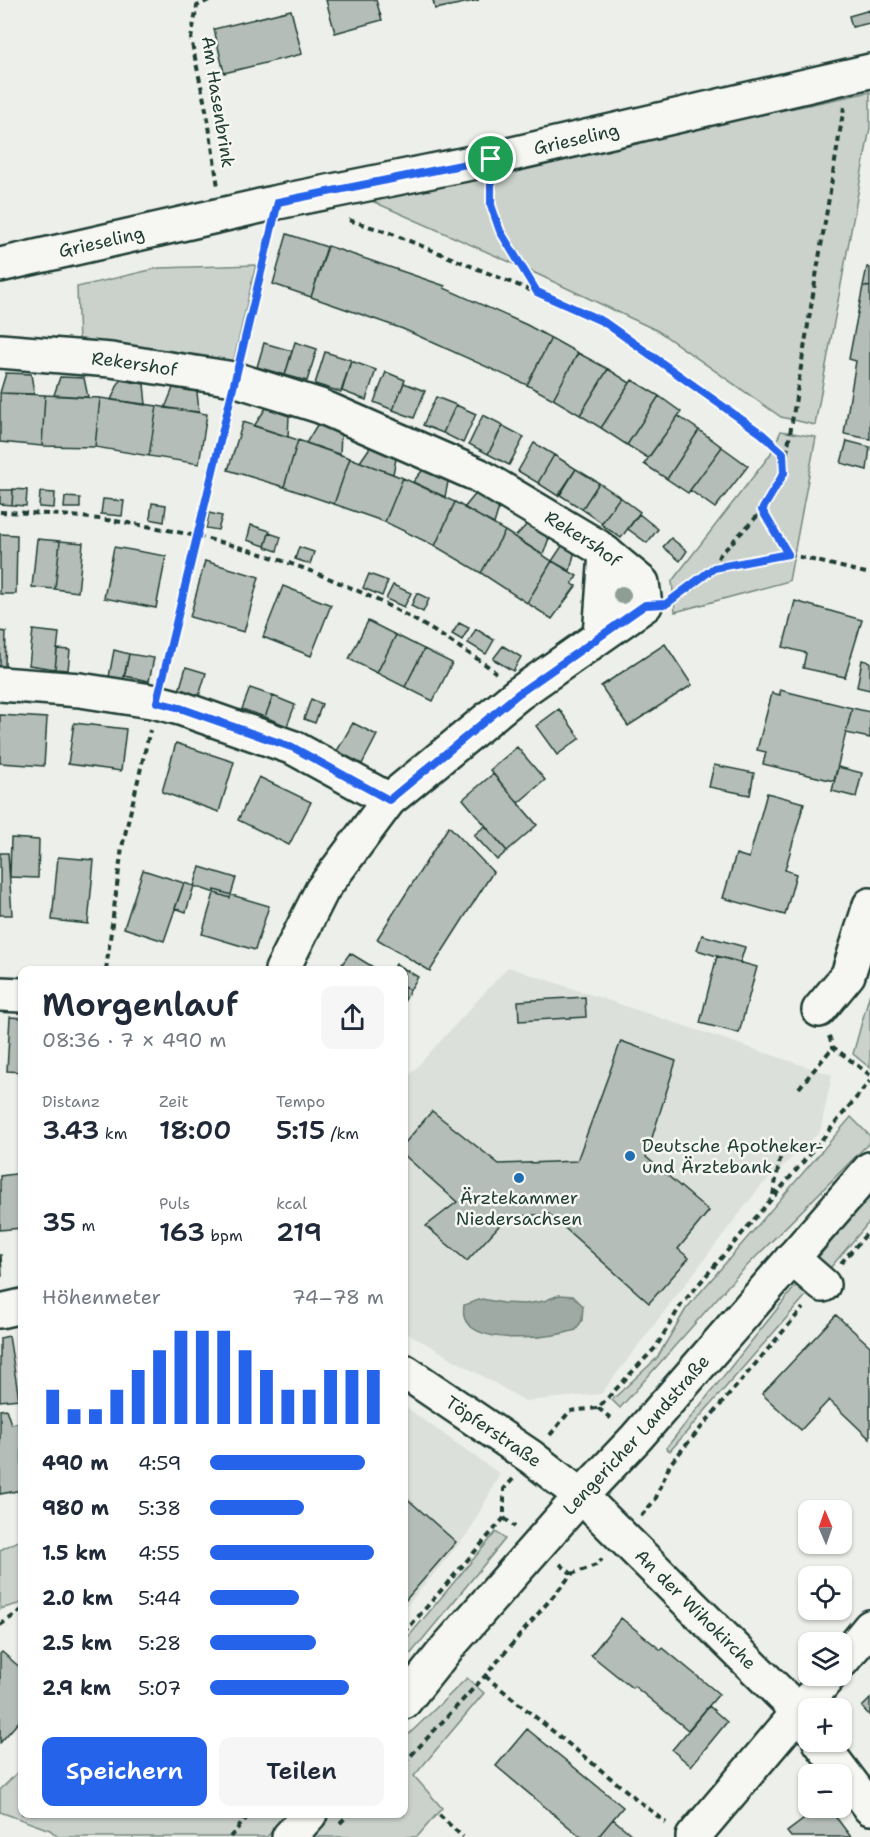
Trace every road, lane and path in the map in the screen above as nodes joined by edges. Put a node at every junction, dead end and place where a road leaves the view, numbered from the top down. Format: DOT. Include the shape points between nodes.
graph roads {
  1 [pos="209,0"];
  2 [pos="860,73"];
  3 [pos="491,159"];
  4 [pos="278,202"];
  5 [pos="223,215"];
  6 [pos="345,218"];
  7 [pos="0,265"];
  8 [pos="537,292"];
  9 [pos="0,351"];
  10 [pos="234,379"];
  11 [pos="784,473"];
  12 [pos="762,510"];
  13 [pos="0,512"];
  14 [pos="197,535"];
  15 [pos="606,553"];
  16 [pos="788,554"];
  17 [pos="714,568"];
  18 [pos="870,574"];
  19 [pos="645,605"];
  20 [pos="600,636"];
  21 [pos="0,684"];
  22 [pos="518,694"];
  23 [pos="157,702"];
  24 [pos="389,800"];
  25 [pos="870,905"];
  26 [pos="107,966"];
  27 [pos="284,966"];
  28 [pos="0,994"];
  29 [pos="18,995"];
  30 [pos="819,1010"];
  31 [pos="833,1047"];
  32 [pos="870,1075"];
  33 [pos="870,1081"];
  34 [pos="800,1088"];
  35 [pos="782,1149"];
  36 [pos="870,1169"];
  37 [pos="773,1196"];
  38 [pos="870,1230"];
  39 [pos="792,1258"];
  40 [pos="823,1285"];
  41 [pos="18,1307"];
  42 [pos="0,1311"];
  43 [pos="408,1374"];
  44 [pos="570,1411"];
  45 [pos="504,1490"];
  46 [pos="581,1496"];
  47 [pos="655,1500"];
  48 [pos="596,1565"];
  49 [pos="18,1613"];
  50 [pos="0,1625"];
  51 [pos="408,1628"];
  52 [pos="870,1628"];
  53 [pos="852,1649"];
  54 [pos="485,1676"];
  55 [pos="408,1697"];
  56 [pos="798,1714"];
  57 [pos="798,1724"];
  58 [pos="828,1752"];
  59 [pos="408,1759"];
  60 [pos="870,1808"];
  61 [pos="439,1815"];
  62 [pos="247,1818"];
  63 [pos="307,1818"];
  64 [pos="684,1833"];
  65 [pos="230,1837"];
  66 [pos="290,1837"];
  67 [pos="463,1837"];
  1 -- 5 [label="path, Am Hasenbrink" via="197,6 192,39"];
  2 -- 3 [label="street, Grieseling"];
  2 -- 11 [label="path"];
  3 -- 4 [label="street, Grieseling"];
  3 -- 8 [label="path" via="491,205 500,231"];
  4 -- 5 [label="street, Grieseling"];
  4 -- 10 [label="path"];
  5 -- 7 [label="street, Grieseling"];
  6 -- 8 [label="path"];
  8 -- 11 [label="path" via="604,322 762,434 783,453"];
  9 -- 10 [label="street, Rekershof" via="111,360"];
  10 -- 14 [label="path"];
  10 -- 15 [label="street, Rekershof" via="320,406 478,475"];
  11 -- 12 [label="path"];
  12 -- 16 [label="path"];
  12 -- 17 [label="path" via="718,556"];
  13 -- 14 [label="path" via="99,519"];
  14 -- 22 [label="path" via="360,591 430,628 495,671"];
  14 -- 23 [label="path"];
  15 -- 19 [label="street, Rekershof" via="642,583"];
  15 -- 20 [label="street"];
  16 -- 17 [label="path"];
  16 -- 18 [label="path"];
  17 -- 19 [label="path" via="666,604"];
  19 -- 20 [label="street"];
  20 -- 22 [label="street"];
  21 -- 23 [label="street" via="80,690"];
  22 -- 24 [label="street"];
  23 -- 24 [label="street" via="294,748"];
  23 -- 26 [label="path" via="122,847"];
  24 -- 27 [label="street" via="322,890"];
  25 -- 30 [label="street" via="848,975"];
  28 -- 29 [label="street"];
  30 -- 31 [label="path"];
  31 -- 32 [label="path"];
  31 -- 34 [label="path"];
  33 -- 37 [label="path"];
  35 -- 37 [label="path"];
  36 -- 39 [label="street, Lengericher Landstraße"];
  37 -- 44 [label="path" via="681,1305 656,1347 597,1408"];
  38 -- 40 [label="path"];
  39 -- 40 [label="street"];
  39 -- 46 [label="street, Lengericher Landstraße"];
  40 -- 47 [label="path" via="670,1464"];
  41 -- 42 [label="street"];
  43 -- 46 [label="street, Töpferstraße"];
  45 -- 51 [label="path" via="504,1518"];
  46 -- 55 [label="street, Lengericher Landstraße" via="447,1647"];
  46 -- 56 [label="street, An der Wihokirche"];
  48 -- 54 [label="path" via="572,1574"];
  49 -- 50 [label="path"];
  52 -- 53 [label="street"];
  54 -- 59 [label="path"];
  54 -- 64 [label="path"];
  57 -- 64 [label="street"];
  58 -- 60 [label="street"];
  61 -- 67 [label="path"];
  62 -- 65 [label="path"];
  63 -- 66 [label="street"];
}
